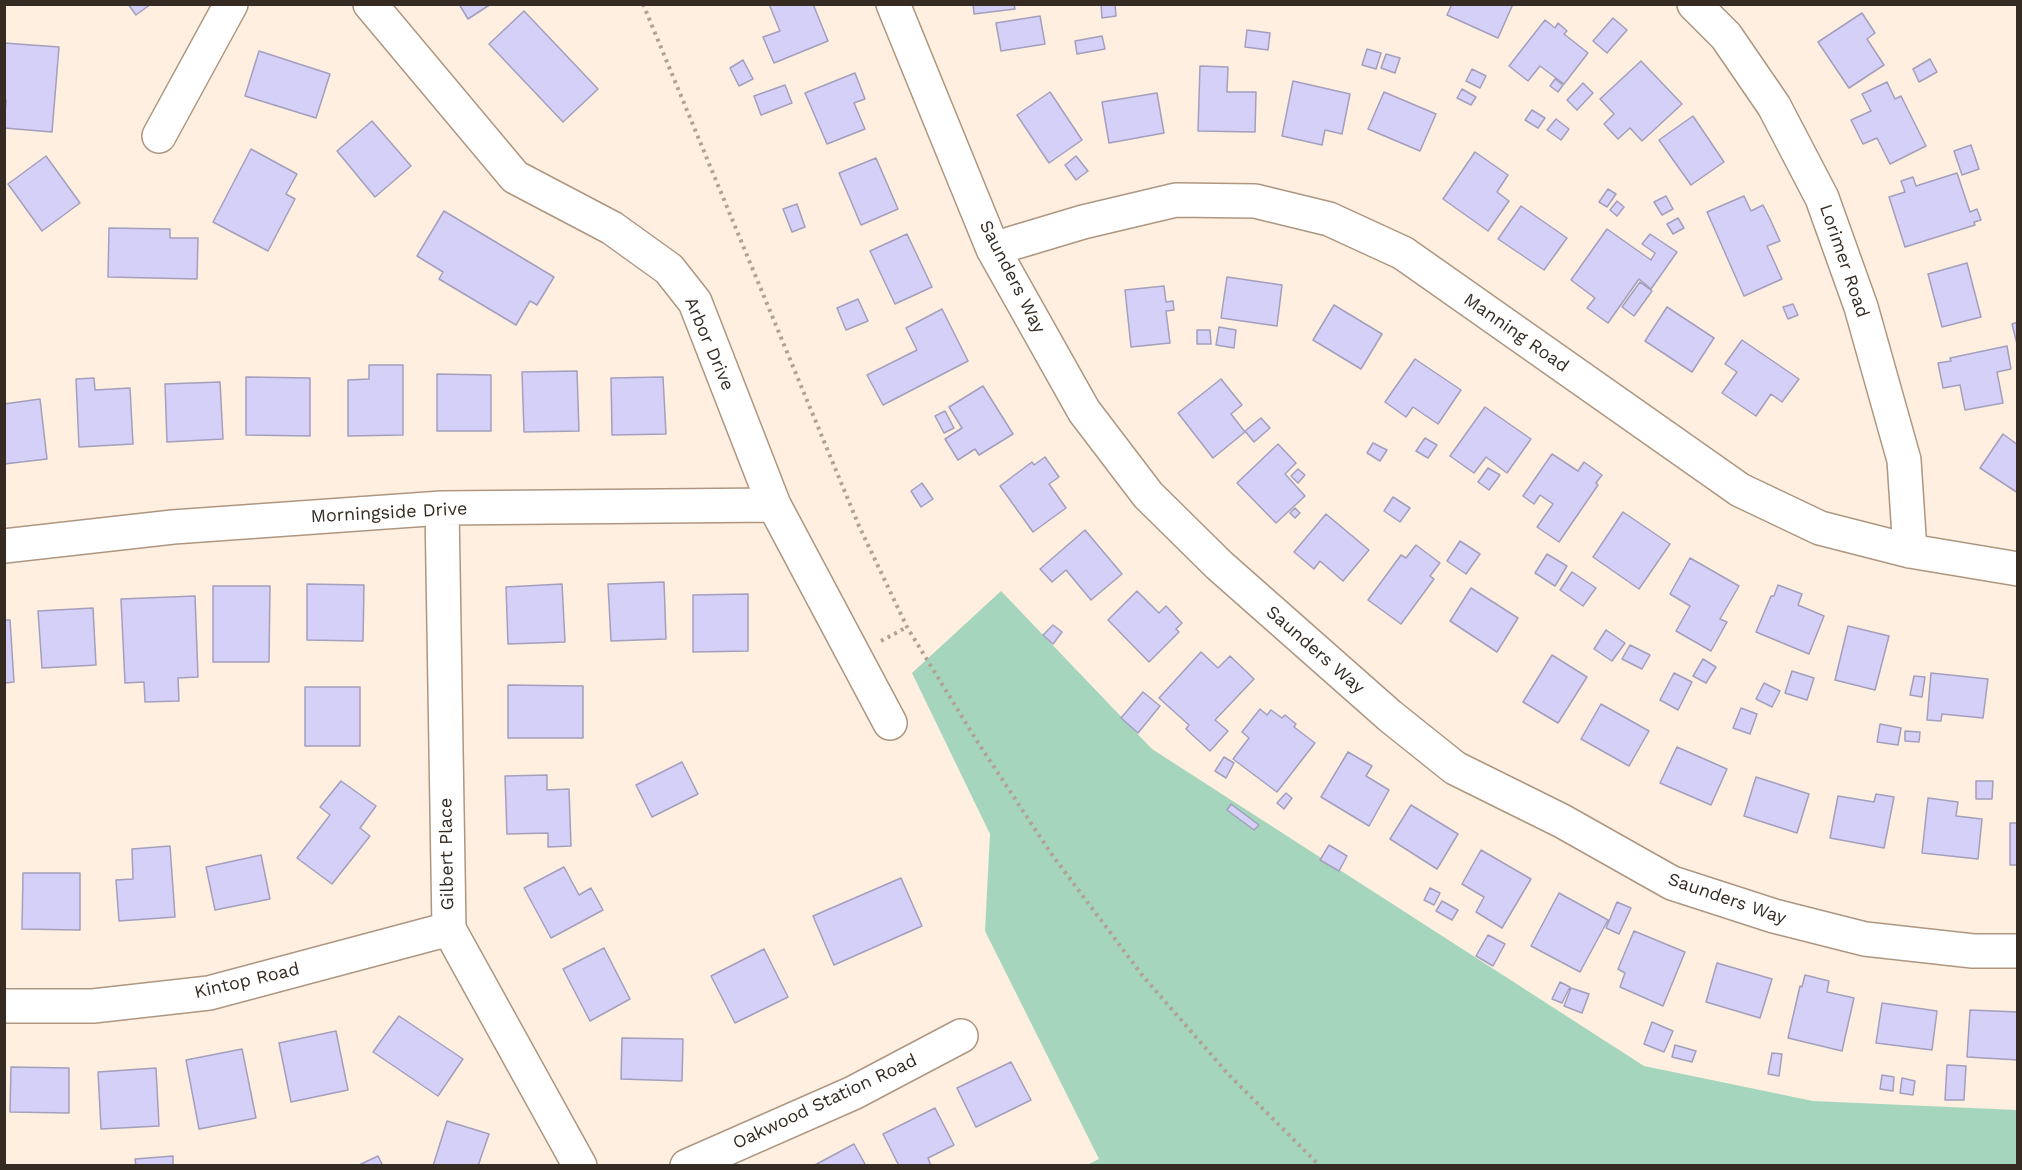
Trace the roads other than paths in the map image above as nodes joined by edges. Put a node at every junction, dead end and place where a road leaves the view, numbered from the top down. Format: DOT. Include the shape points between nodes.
graph roads {
  1 [pos="231,4"];
  2 [pos="369,4"];
  3 [pos="893,4"];
  4 [pos="1694,4"];
  5 [pos="159,136"];
  6 [pos="993,249"];
  7 [pos="774,505"];
  8 [pos="442,508"];
  9 [pos="4,546"];
  10 [pos="1910,551"];
  11 [pos="2018,569"];
  12 [pos="890,723"];
  13 [pos="449,929"];
  14 [pos="2018,951"];
  15 [pos="4,1006"];
  16 [pos="961,1036"];
  17 [pos="580,1166"];
  18 [pos="687,1166"];
  1 -- 5 [label="street"];
  2 -- 7 [label="street, Arbor Drive" via="515,177 612,228 669,269 695,302"];
  3 -- 6 [label="street, Saunders Way"];
  4 -- 10 [label="street, Lorimer Road" via="1726,36 1774,106 1822,198 1861,307 1904,460"];
  6 -- 10 [label="street, Manning Road" via="1176,200 1255,201 1329,219 1403,253 1740,490 1820,528"];
  6 -- 14 [label="street, Saunders Way" via="1084,411 1148,495 1303,640 1455,768 1562,821 1672,883 1763,913 1865,939 1973,951"];
  7 -- 8 [label="street, Morningside Drive"];
  7 -- 12 [label="street, Arbor Drive"];
  8 -- 9 [label="street, Morningside Drive" via="173,527"];
  8 -- 13 [label="street, Gilbert Place"];
  10 -- 11 [label="street, Manning Road"];
  13 -- 15 [label="street, Kintop Road" via="209,993 93,1006"];
  13 -- 17 [label="street, Gilbert Place"];
  16 -- 18 [label="street, Oakwood Station Road" via="853,1093"];
}
